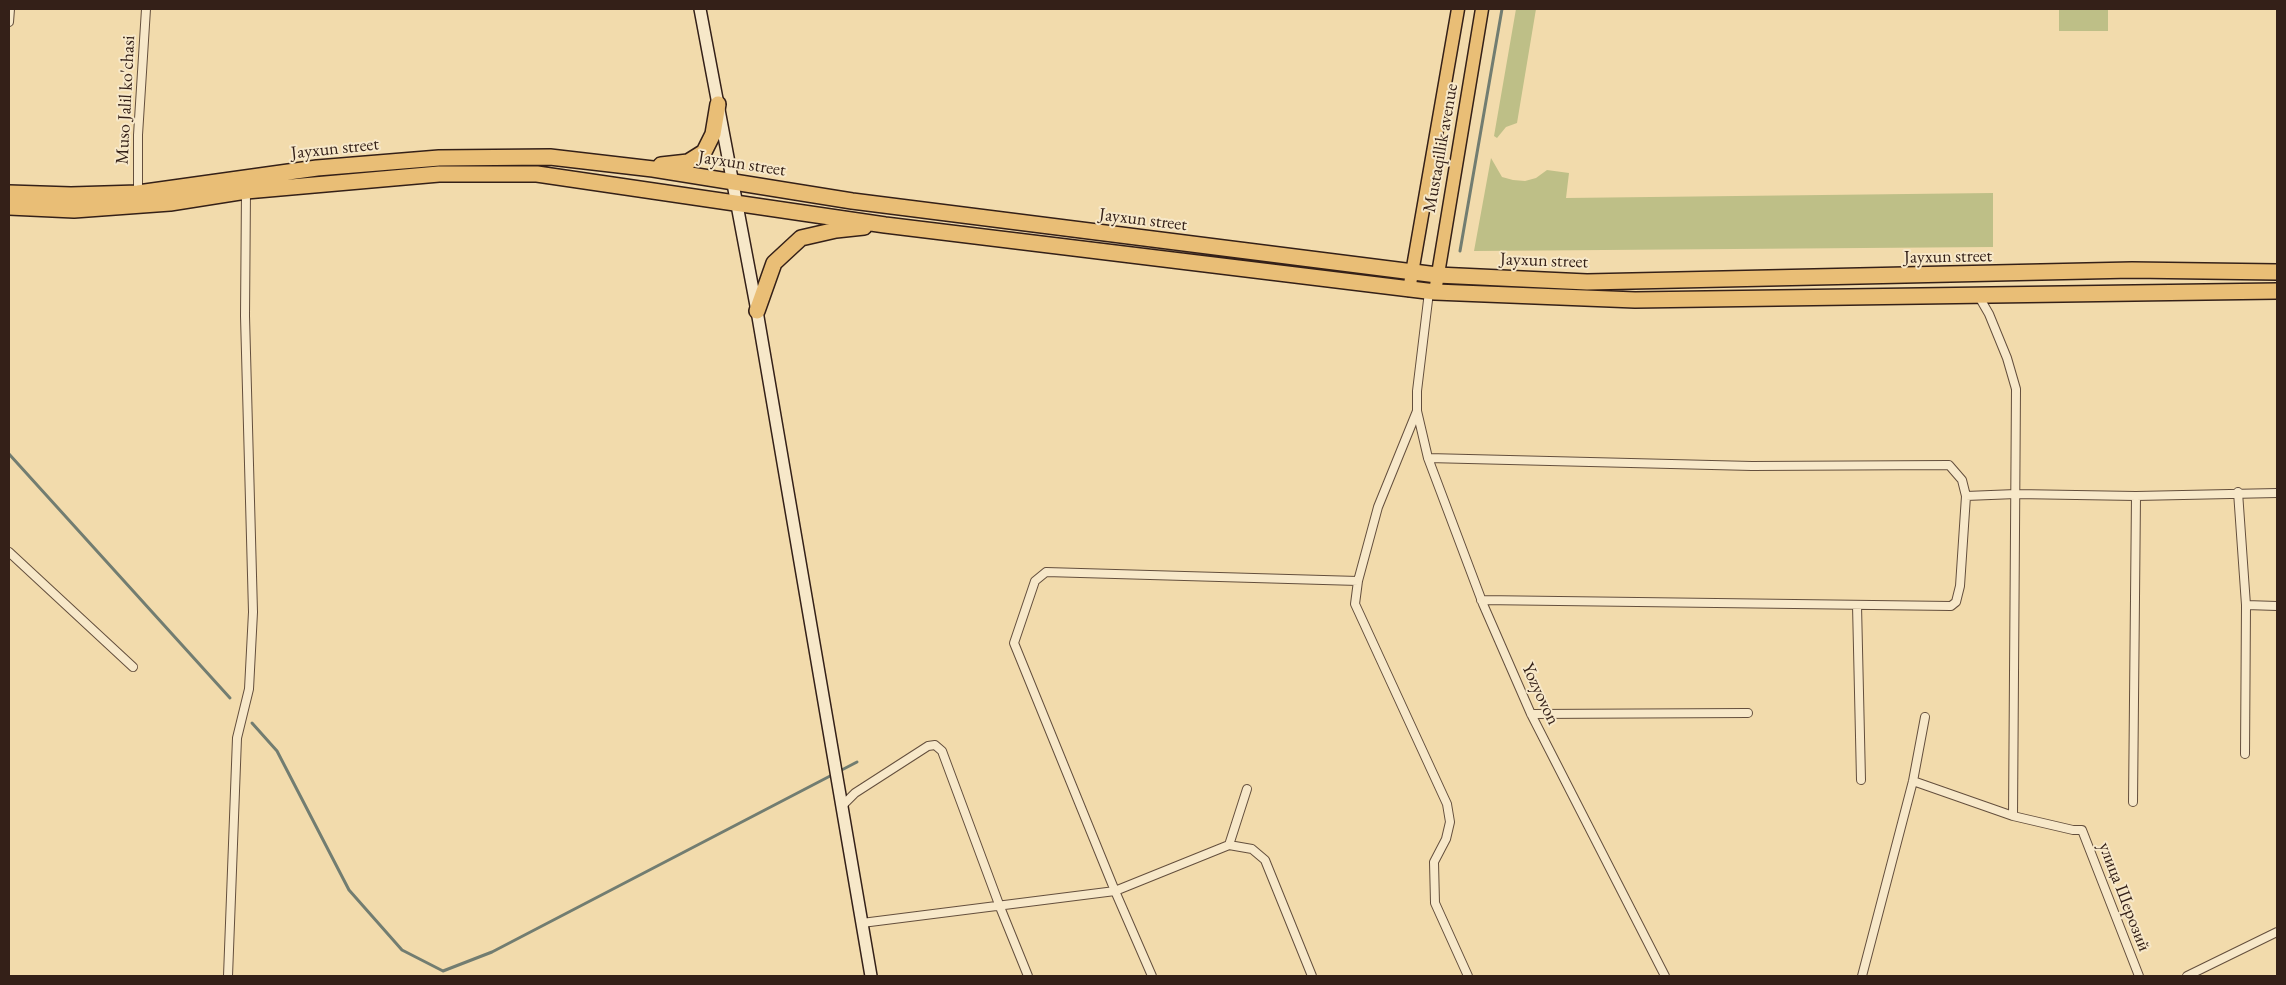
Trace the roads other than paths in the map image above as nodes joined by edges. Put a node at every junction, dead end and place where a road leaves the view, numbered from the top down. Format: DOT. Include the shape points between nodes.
graph roads {
  1 [pos="10,9"];
  2 [pos="146,9"];
  3 [pos="700,9"];
  4 [pos="1458,9"];
  5 [pos="1482,9"];
  6 [pos="9,22"];
  7 [pos="718,104"];
  8 [pos="614,164"];
  9 [pos="733,182"];
  10 [pos="246,191"];
  11 [pos="9,193"];
  12 [pos="138,193"];
  13 [pos="737,202"];
  14 [pos="9,207"];
  15 [pos="885,225"];
  16 [pos="1412,272"];
  17 [pos="2277,272"];
  18 [pos="1437,275"];
  19 [pos="1409,290"];
  20 [pos="2277,291"];
  21 [pos="1432,292"];
  22 [pos="1978,295"];
  23 [pos="757,311"];
  24 [pos="1417,411"];
  25 [pos="1428,458"];
  26 [pos="2238,492"];
  27 [pos="2277,493"];
  28 [pos="2016,494"];
  29 [pos="1966,496"];
  30 [pos="2136,496"];
  31 [pos="9,552"];
  32 [pos="1358,581"];
  33 [pos="1481,600"];
  34 [pos="1857,605"];
  35 [pos="2246,605"];
  36 [pos="2277,606"];
  37 [pos="133,667"];
  38 [pos="1748,713"];
  39 [pos="1531,714"];
  40 [pos="1925,717"];
  41 [pos="2245,754"];
  42 [pos="1861,780"];
  43 [pos="1914,781"];
  44 [pos="1246,789"];
  45 [pos="2133,802"];
  46 [pos="843,805"];
  47 [pos="2013,816"];
  48 [pos="1229,845"];
  49 [pos="1115,891"];
  50 [pos="1000,907"];
  51 [pos="862,923"];
  52 [pos="2276,935"];
  53 [pos="228,976"];
  54 [pos="871,976"];
  55 [pos="1028,976"];
  56 [pos="1152,976"];
  57 [pos="1312,976"];
  58 [pos="1468,976"];
  59 [pos="1665,976"];
  60 [pos="1862,976"];
  61 [pos="2139,976"];
  62 [pos="2187,976"];
  1 -- 6 [label="street"];
  2 -- 12 [label="street, Muso Jalil ko'chasi" via="138,135"];
  3 -- 7 [label="main road"];
  4 -- 16 [label="main road, Mustaqillik avenue"];
  5 -- 18 [label="main road, Mustaqillik avenue"];
  7 -- 8 [label="highway" via="713,134 704,152 688,162"];
  7 -- 9 [label="main road"];
  8 -- 9 [label="highway, Jayxun street"];
  8 -- 12 [label="highway, Jayxun street" via="550,157 440,158 317,168"];
  9 -- 13 [label="main road"];
  9 -- 16 [label="highway, Jayxun street" via="852,201"];
  10 -- 13 [label="highway, Jayxun street" via="438,174 537,174"];
  10 -- 14 [label="highway, Jayxun street" via="170,202 74,210"];
  10 -- 53 [label="street" via="245,316 253,612 249,689 237,738"];
  11 -- 12 [label="highway, Jayxun street"];
  13 -- 15 [label="highway, Jayxun street"];
  13 -- 23 [label="main road"];
  15 -- 19 [label="highway, Jayxun street"];
  15 -- 23 [label="highway" via="836,230 802,238 774,262"];
  16 -- 18 [label="highway, Jayxun street"];
  16 -- 19 [label="main road, Mustaqillik avenue"];
  17 -- 18 [label="highway, Jayxun street" via="2132,270 1587,282"];
  18 -- 21 [label="main road, Mustaqillik avenue"];
  19 -- 21 [label="highway, Jayxun street"];
  20 -- 22 [label="highway, Jayxun street"];
  21 -- 22 [label="highway, Jayxun street" via="1635,300"];
  21 -- 24 [label="street"];
  22 -- 28 [label="street" via="2007,358 2016,389"];
  23 -- 46 [label="main road"];
  24 -- 25 [label="street, Yozyovon"];
  24 -- 32 [label="street" via="1378,507"];
  25 -- 29 [label="street" via="1752,466 1948,465 1962,480"];
  25 -- 33 [label="street, Yozyovon"];
  26 -- 27 [label="street"];
  26 -- 30 [label="street"];
  26 -- 35 [label="street"];
  28 -- 29 [label="street"];
  28 -- 30 [label="street"];
  28 -- 47 [label="street"];
  29 -- 34 [label="street" via="1956,602 1951,606"];
  30 -- 45 [label="street"];
  31 -- 37 [label="street"];
  32 -- 49 [label="street" via="1046,572 1035,581 1014,643"];
  32 -- 58 [label="street" via="1355,604 1447,804 1450,822 1446,840 1434,862 1435,903"];
  33 -- 34 [label="street"];
  33 -- 39 [label="street, Yozyovon"];
  34 -- 42 [label="street"];
  35 -- 36 [label="street"];
  35 -- 41 [label="street"];
  38 -- 39 [label="street"];
  39 -- 59 [label="street, Yozyovon"];
  40 -- 43 [label="street"];
  43 -- 47 [label="street"];
  43 -- 60 [label="street"];
  44 -- 48 [label="street"];
  46 -- 50 [label="street" via="855,793 928,746 935,745 942,751"];
  46 -- 51 [label="main road"];
  47 -- 61 [label="street, улица Шерозий" via="2082,830"];
  48 -- 49 [label="street"];
  48 -- 57 [label="street" via="1252,850 1265,860"];
  49 -- 50 [label="street"];
  49 -- 56 [label="street"];
  50 -- 51 [label="street"];
  50 -- 55 [label="street"];
  51 -- 54 [label="main road"];
  52 -- 62 [label="street"];
}
